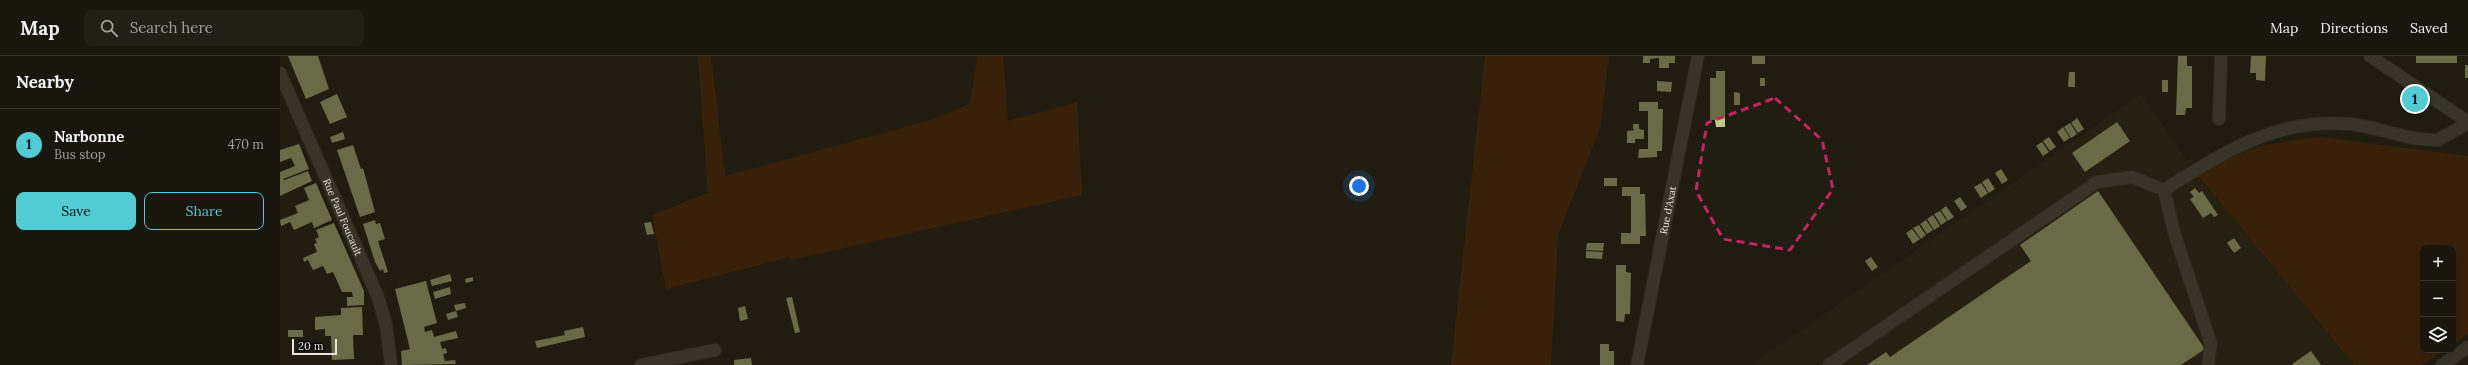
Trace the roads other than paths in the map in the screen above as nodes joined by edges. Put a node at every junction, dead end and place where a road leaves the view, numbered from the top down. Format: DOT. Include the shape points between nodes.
graph roads {
  1 [pos="1698,56"];
  2 [pos="2221,56"];
  3 [pos="2370,56"];
  4 [pos="280,73"];
  5 [pos="2220,119"];
  6 [pos="2468,122"];
  7 [pos="2164,190"];
  8 [pos="2468,347"];
  9 [pos="716,350"];
  10 [pos="391,365"];
  11 [pos="641,365"];
  12 [pos="1637,365"];
  13 [pos="1829,365"];
  14 [pos="2208,365"];
  15 [pos="2442,365"];
  1 -- 12 [label="street, Rue d'Axat"];
  2 -- 5 [label="street"];
  3 -- 6 [label="street"];
  4 -- 10 [label="street, Rue Paul Foucault" via="378,297 386,325"];
  6 -- 7 [label="street" via="2438,140 2349,124 2315,125 2277,131 2229,150"];
  7 -- 13 [label="street" via="2132,177 2097,182"];
  7 -- 14 [label="street" via="2174,232 2211,344"];
  8 -- 15 [label="street"];
  9 -- 11 [label="street"];
}
